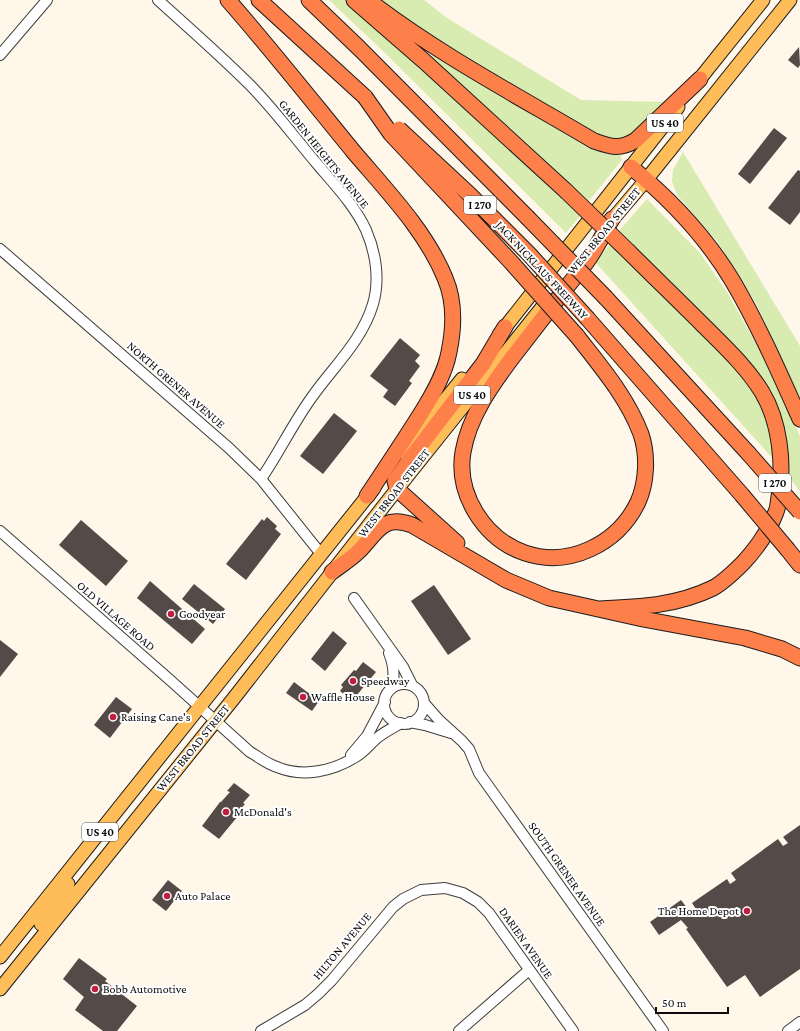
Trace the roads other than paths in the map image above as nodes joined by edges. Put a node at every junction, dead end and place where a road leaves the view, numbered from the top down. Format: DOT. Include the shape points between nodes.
graph roads {
  1 [pos="47,0"];
  2 [pos="158,0"];
  3 [pos="228,0"];
  4 [pos="259,0"];
  5 [pos="309,0"];
  6 [pos="354,0"];
  7 [pos="368,0"];
  8 [pos="763,0"];
  9 [pos="790,0"];
  10 [pos="0,55"];
  11 [pos="700,79"];
  12 [pos="362,94"];
  13 [pos="631,168"];
  14 [pos="646,180"];
  15 [pos="612,219"];
  16 [pos="0,249"];
  17 [pos="506,327"];
  18 [pos="800,419"];
  19 [pos="261,479"];
  20 [pos="397,489"];
  21 [pos="367,496"];
  22 [pos="800,512"];
  23 [pos="0,532"];
  24 [pos="320,554"];
  25 [pos="479,564"];
  26 [pos="800,565"];
  27 [pos="332,572"];
  28 [pos="354,598"];
  29 [pos="598,609"];
  30 [pos="384,642"];
  31 [pos="800,658"];
  32 [pos="412,685"];
  33 [pos="392,688"];
  34 [pos="385,702"];
  35 [pos="424,703"];
  36 [pos="200,706"];
  37 [pos="215,720"];
  38 [pos="406,723"];
  39 [pos="451,733"];
  40 [pos="343,764"];
  41 [pos="68,873"];
  42 [pos="445,888"];
  43 [pos="0,957"];
  44 [pos="529,970"];
  45 [pos="3,985"];
  46 [pos="800,1022"];
  47 [pos="261,1031"];
  48 [pos="459,1031"];
  49 [pos="573,1031"];
  50 [pos="663,1031"];
  51 [pos="788,1031"];
  1 -- 10 [label="street"];
  2 -- 19 [label="street, GARDEN HEIGHTS AVENUE" via="250,85 340,191 359,216 374,257 375,292 364,326 311,397"];
  3 -- 21 [label="highway" via="272,50 427,242 450,294 453,330 442,374 429,401"];
  4 -- 12 [label="highway, JACK NICKLAUS FREEWAY / I 270"];
  5 -- 22 [label="highway, JACK NICKLAUS FREEWAY / I 270, bridge" via="606,298"];
  6 -- 29 [label="highway, bridge" via="566,191 629,252 733,354 768,403 778,434 782,481 777,511 754,551 715,587 688,599 643,607"];
  7 -- 11 [label="highway" via="435,47 594,141 607,146 619,148 636,140"];
  8 -- 11 [label="main road, WEST BROAD STREET / US 40"];
  9 -- 14 [label="main road, WEST BROAD STREET / US 40"];
  11 -- 13 [label="main road, WEST BROAD STREET / US 40"];
  12 -- 15 [label="highway, bridge" via="391,134 511,262 577,336 618,389 641,435 646,457 645,476 641,494 623,526 612,537 586,551 556,557 524,553 488,529 474,512 462,480 463,451 470,426 488,389 590,257"];
  12 -- 26 [label="highway, JACK NICKLAUS FREEWAY / I 270, bridge" via="470,195 528,254 742,495"];
  13 -- 14 [label="highway"];
  13 -- 17 [label="main road, WEST BROAD STREET / US 40"];
  14 -- 15 [label="main road, WEST BROAD STREET / US 40"];
  14 -- 18 [label="highway" via="697,233 732,280 766,343"];
  15 -- 20 [label="main road, WEST BROAD STREET / US 40"];
  16 -- 19 [label="street, NORTH GRENER AVENUE" via="229,448"];
  17 -- 20 [label="highway" via="483,364 402,470 395,481"];
  17 -- 21 [label="main road, WEST BROAD STREET / US 40"];
  19 -- 24 [label="street, NORTH GRENER AVENUE"];
  20 -- 25 [label="highway"];
  20 -- 27 [label="main road, WEST BROAD STREET / US 40"];
  21 -- 24 [label="main road, WEST BROAD STREET / US 40"];
  23 -- 36 [label="street, OLD VILLAGE ROAD"];
  24 -- 36 [label="main road, WEST BROAD STREET / US 40"];
  25 -- 27 [label="highway" via="412,525 396,521 379,529 358,552"];
  25 -- 29 [label="highway" via="506,580 549,598"];
  27 -- 37 [label="main road, WEST BROAD STREET / US 40"];
  28 -- 30 [label="street"];
  29 -- 31 [label="highway" via="745,638 782,649"];
  30 -- 32 [label="street" via="403,667"];
  30 -- 33 [label="street" via="394,669"];
  32 -- 33 [label="street" via="398,685"];
  32 -- 35 [label="street" via="422,694"];
  33 -- 34 [label="street"];
  34 -- 38 [label="street" via="386,712 390,718 395,722"];
  34 -- 40 [label="street" via="368,736"];
  35 -- 38 [label="street" via="419,717"];
  35 -- 39 [label="street, SOUTH GRENER AVENUE"];
  36 -- 37 [label="street, OLD VILLAGE ROAD"];
  36 -- 41 [label="main road, WEST BROAD STREET / US 40"];
  37 -- 40 [label="street" via="250,752 277,768 292,772 308,772"];
  37 -- 45 [label="main road, WEST BROAD STREET / US 40"];
  38 -- 39 [label="street, SOUTH GRENER AVENUE" via="425,725"];
  38 -- 40 [label="street" via="376,739 367,749"];
  39 -- 50 [label="street, SOUTH GRENER AVENUE" via="469,749 479,773"];
  41 -- 43 [label="main road, WEST BROAD STREET / US 40"];
  41 -- 45 [label="main road" via="69,882 15,956"];
  42 -- 44 [label="street, DARIEN AVENUE" via="463,893 485,908"];
  42 -- 47 [label="street, HILTON AVENUE" via="421,890 392,907 318,994 305,1005"];
  44 -- 48 [label="street"];
  44 -- 49 [label="street, DARIEN AVENUE"];
  46 -- 51 [label="street"];
}
